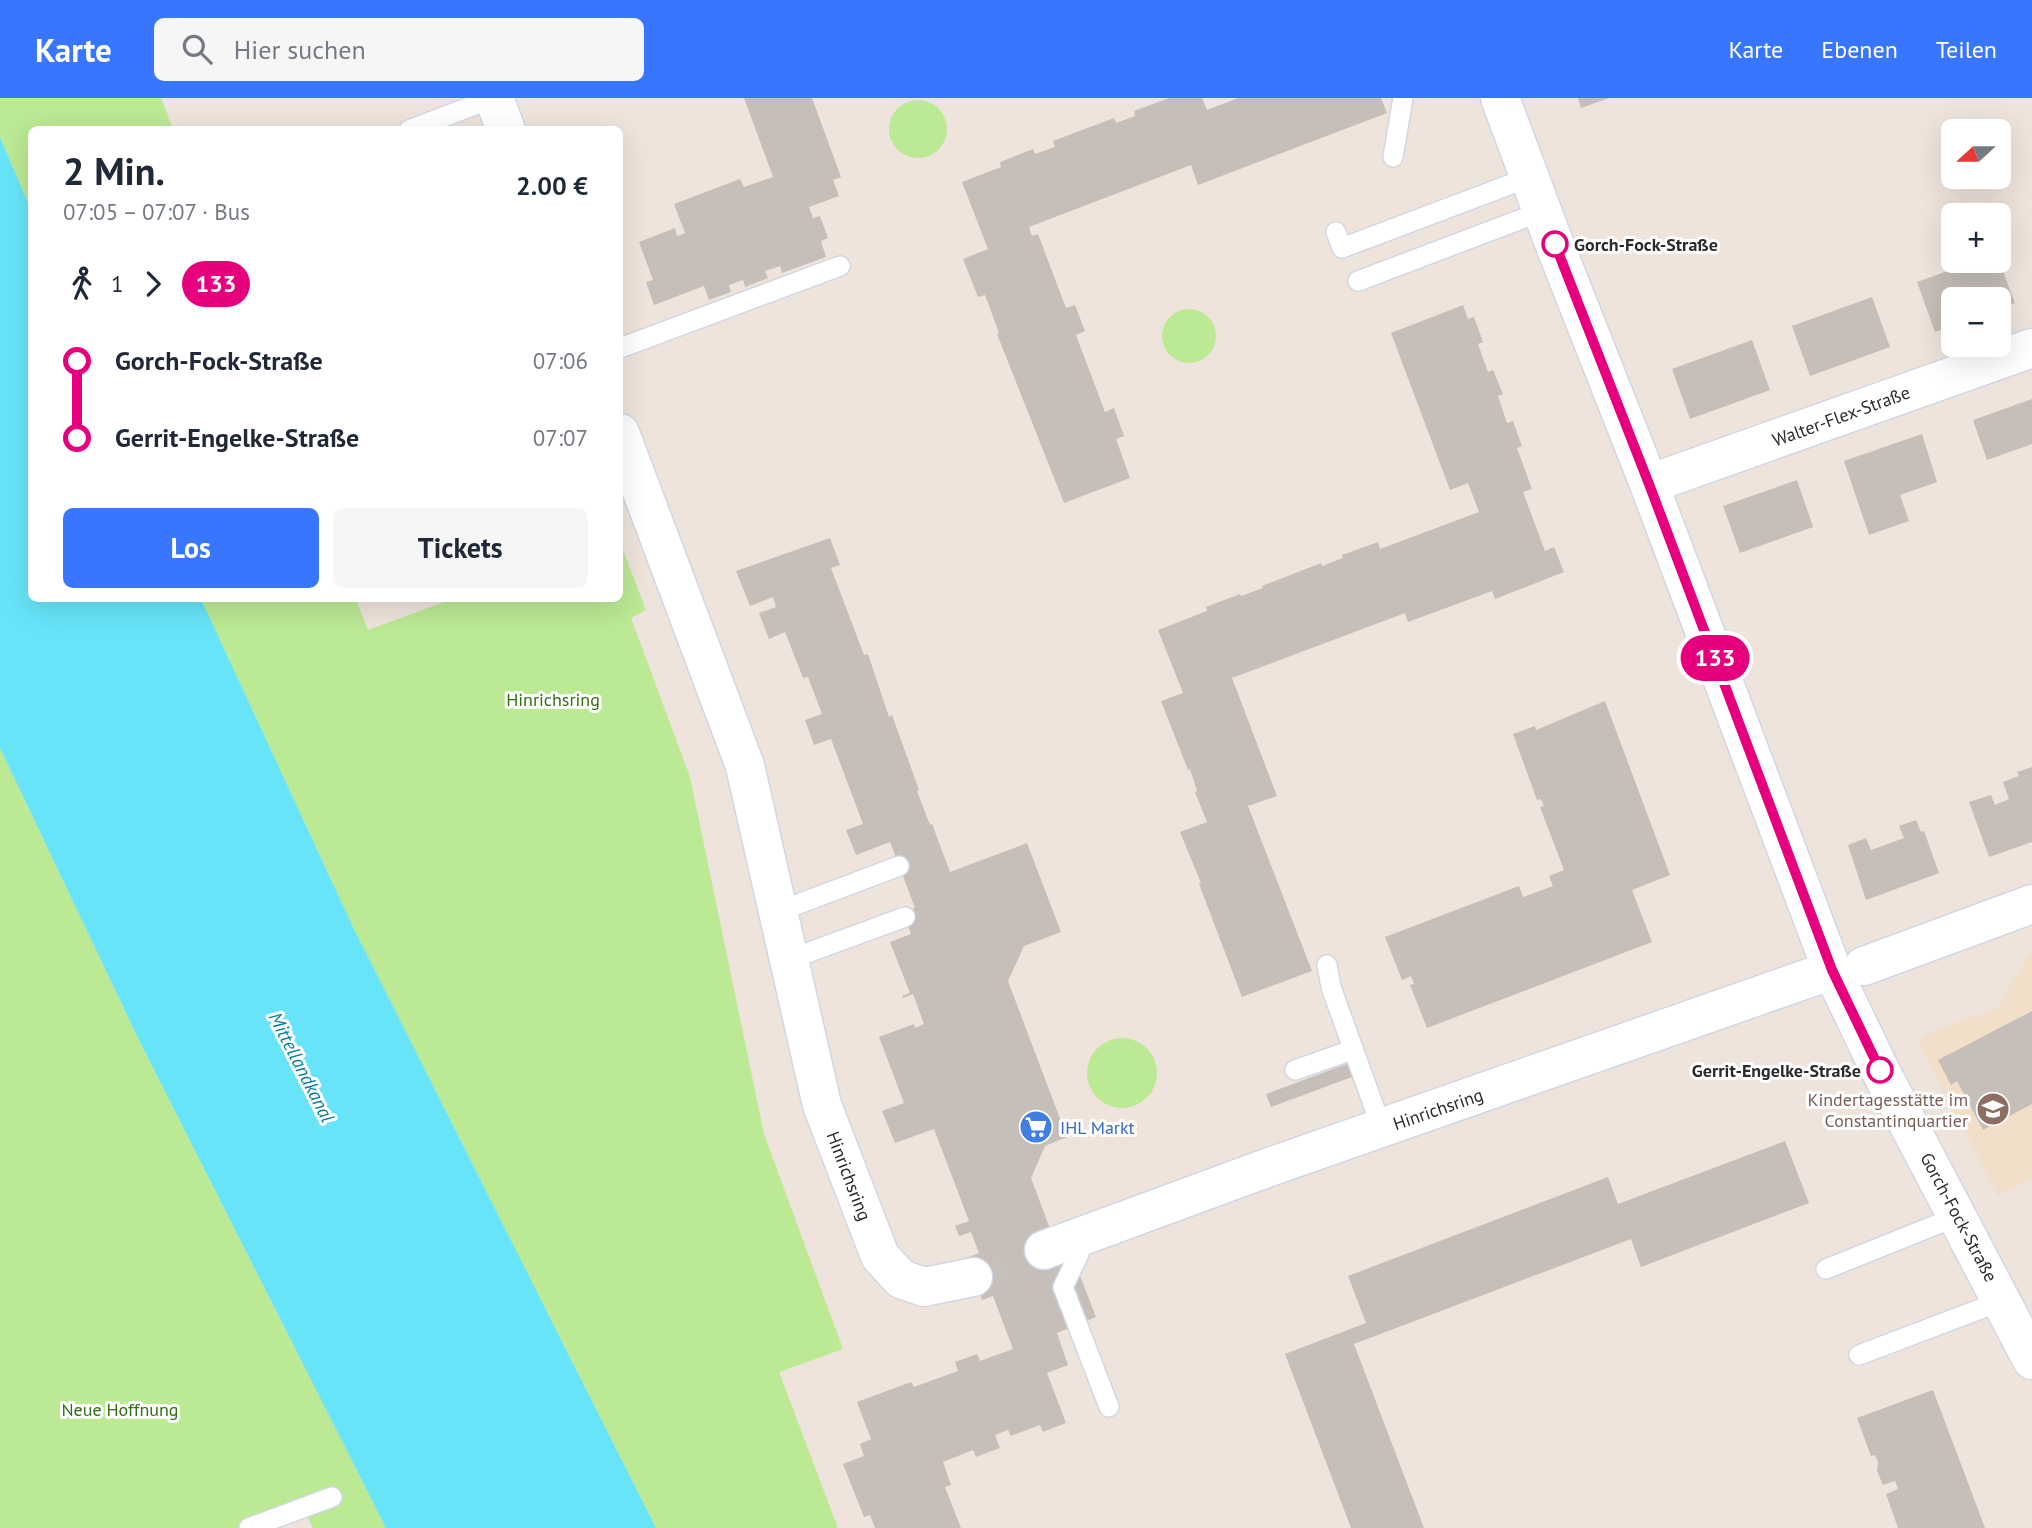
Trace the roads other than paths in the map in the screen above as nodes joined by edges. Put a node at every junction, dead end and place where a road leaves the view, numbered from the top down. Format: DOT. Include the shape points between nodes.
graph roads {
  1 [pos="493,98"];
  2 [pos="1403,98"];
  3 [pos="1500,98"];
  4 [pos="420,126"];
  5 [pos="504,126"];
  6 [pos="1393,157"];
  7 [pos="1536,194"];
  8 [pos="1336,232"];
  9 [pos="840,267"];
  10 [pos="1358,281"];
  11 [pos="623,347"];
  12 [pos="2032,348"];
  13 [pos="623,441"];
  14 [pos="1649,484"];
  15 [pos="899,866"];
  16 [pos="2032,904"];
  17 [pos="776,910"];
  18 [pos="905,918"];
  19 [pos="788,960"];
  20 [pos="1327,965"];
  21 [pos="1848,968"];
  22 [pos="1352,1050"];
  23 [pos="1296,1070"];
  24 [pos="1382,1129"];
  25 [pos="1958,1216"];
  26 [pos="1058,1244"];
  27 [pos="1826,1269"];
  28 [pos="973,1277"];
  29 [pos="2002,1298"];
  30 [pos="1859,1356"];
  31 [pos="2032,1360"];
  32 [pos="1109,1407"];
  33 [pos="332,1497"];
  34 [pos="249,1528"];
  1 -- 4 [label="lane"];
  1 -- 5 [label="street"];
  2 -- 6 [label="lane"];
  3 -- 7 [label="street, Gorch-Fock-Straße"];
  7 -- 8 [label="lane" via="1342,248"];
  7 -- 10 [label="lane"];
  7 -- 14 [label="street, Gorch-Fock-Straße"];
  9 -- 11 [label="lane"];
  12 -- 14 [label="street, Walter-Flex-Straße"];
  13 -- 17 [label="street, Hinrichsring" via="745,766"];
  14 -- 21 [label="street, Gorch-Fock-Straße"];
  15 -- 17 [label="lane"];
  16 -- 21 [label="street"];
  17 -- 19 [label="street, Hinrichsring"];
  18 -- 19 [label="lane"];
  19 -- 28 [label="street, Hinrichsring" via="822,1105 880,1256 901,1279 924,1287"];
  20 -- 22 [label="lane"];
  21 -- 24 [label="street, Hinrichsring"];
  21 -- 25 [label="street, Gorch-Fock-Straße" via="1880,1070"];
  22 -- 23 [label="lane"];
  22 -- 24 [label="lane"];
  24 -- 26 [label="street, Hinrichsring"];
  25 -- 27 [label="lane"];
  25 -- 29 [label="street, Gorch-Fock-Straße"];
  26 -- 32 [label="lane" via="1079,1254 1063,1287"];
  29 -- 30 [label="lane"];
  29 -- 31 [label="street, Gorch-Fock-Straße"];
  33 -- 34 [label="lane"];
}
